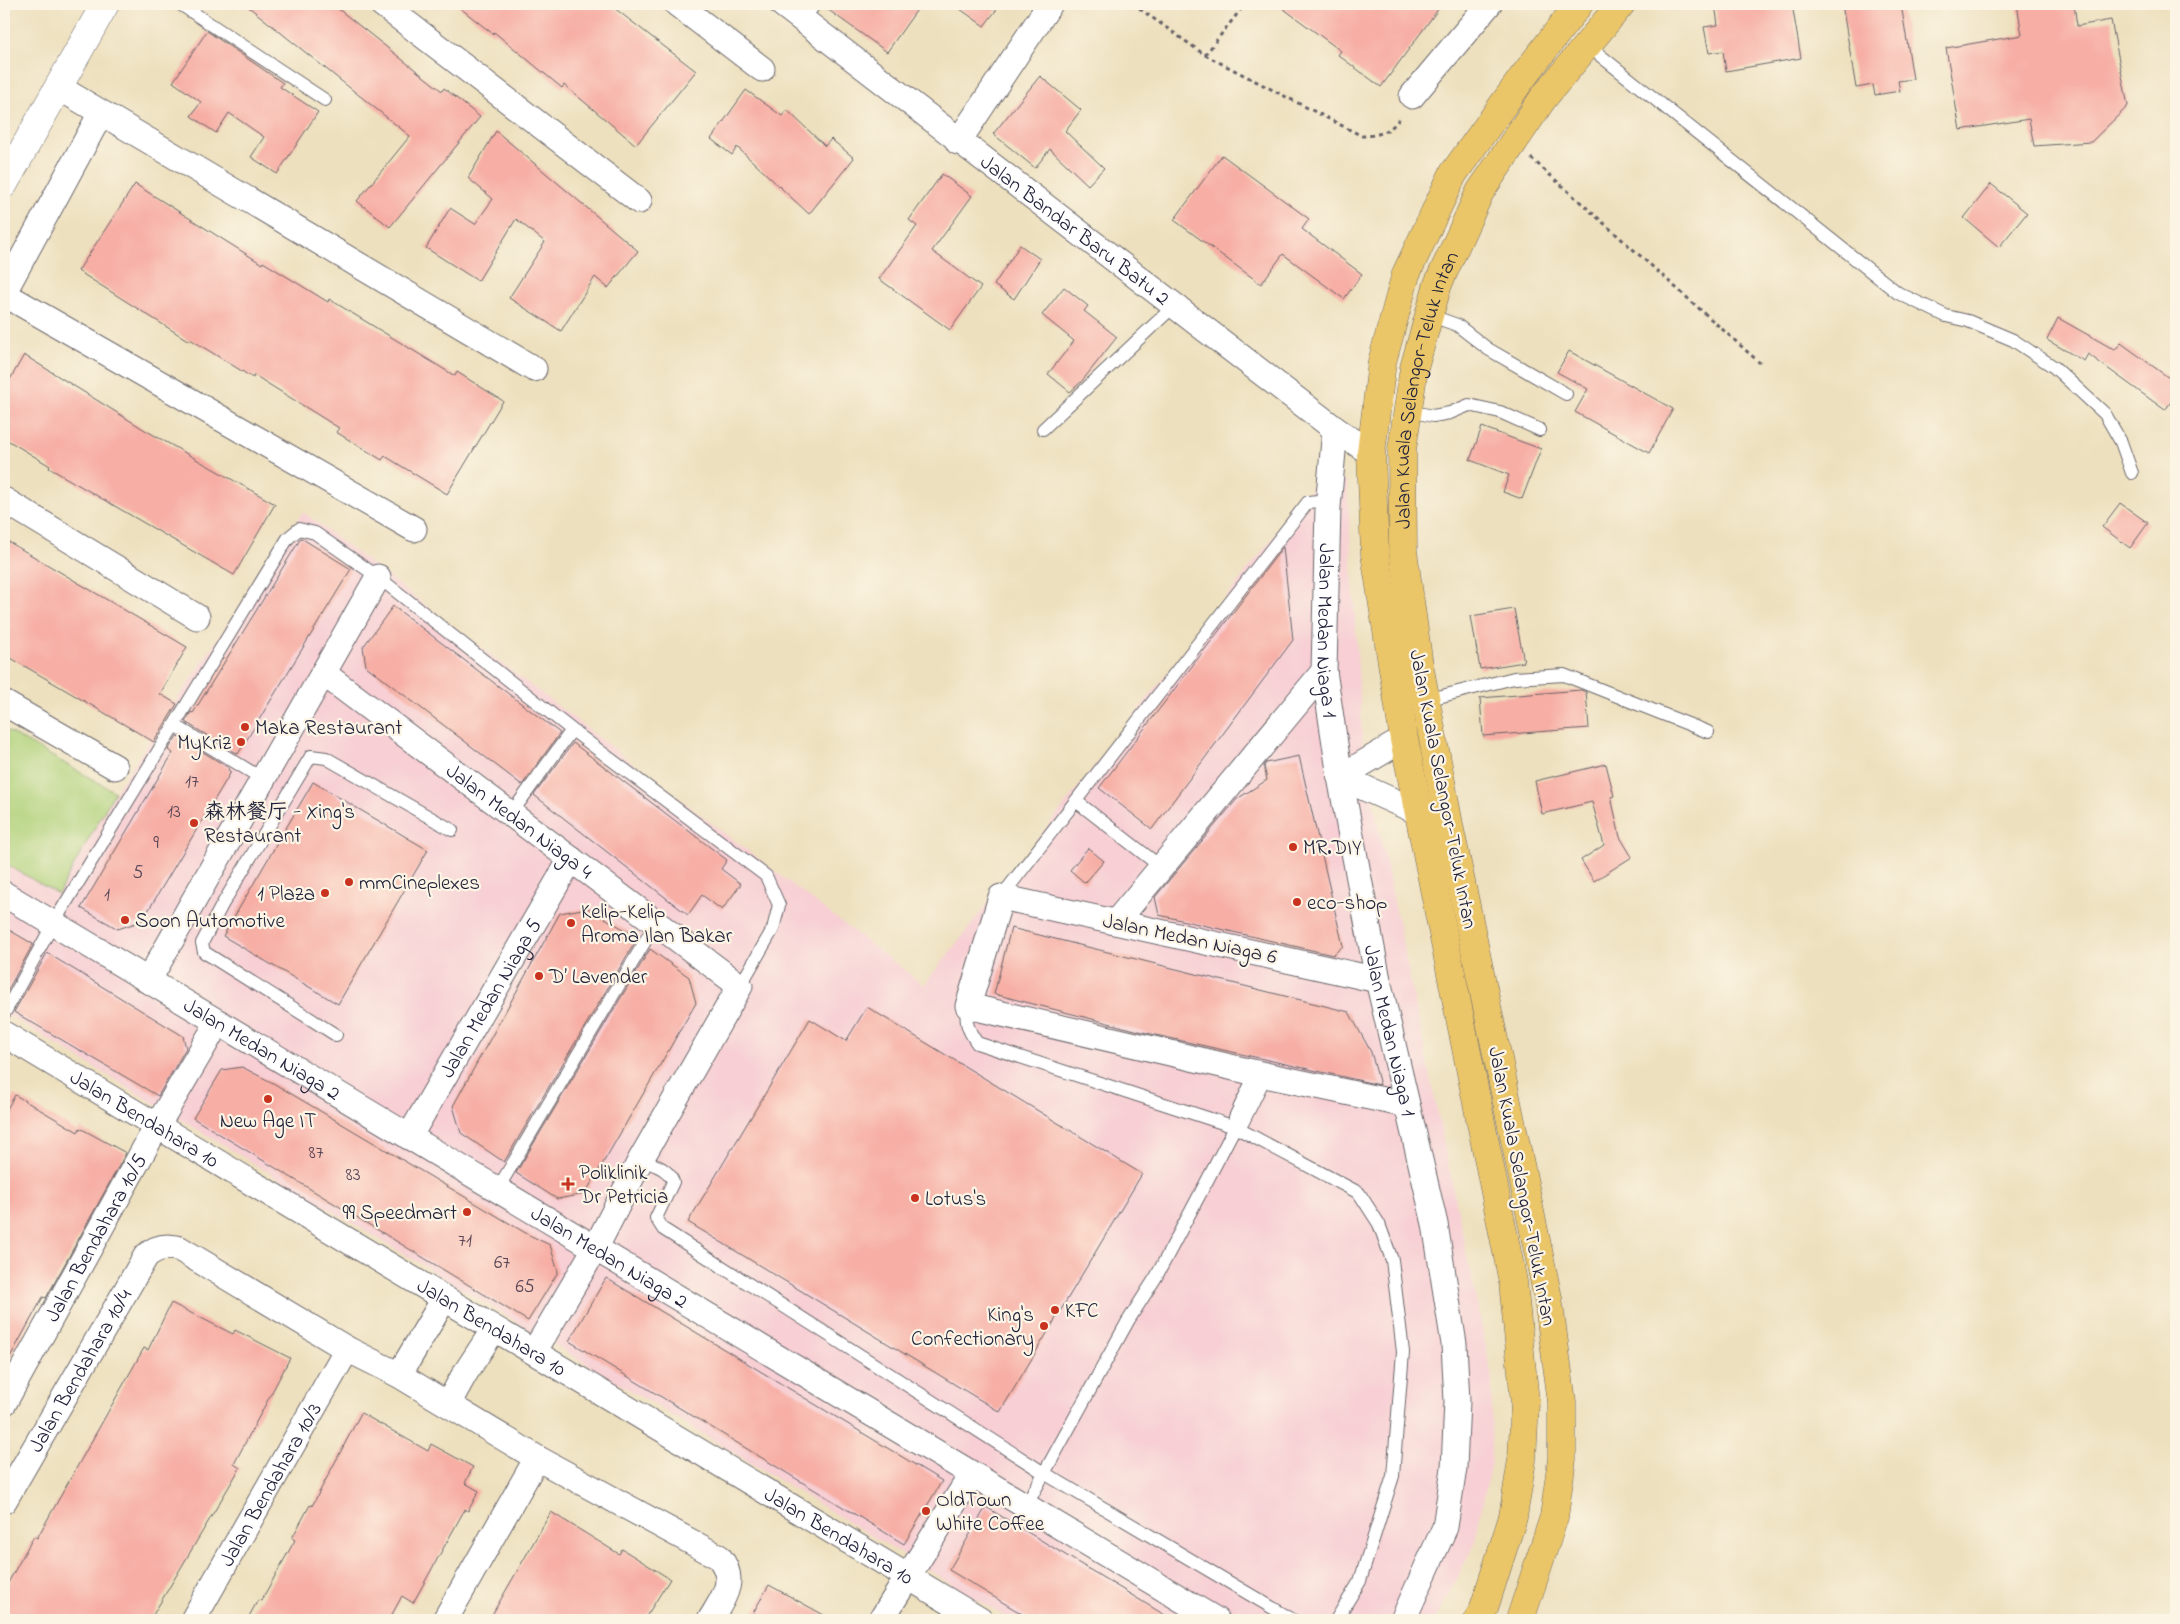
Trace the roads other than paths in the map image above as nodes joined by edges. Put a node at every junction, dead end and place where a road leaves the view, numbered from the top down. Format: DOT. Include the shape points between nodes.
graph roads {
  1 [pos="105,4"];
  2 [pos="180,4"];
  3 [pos="382,4"];
  4 [pos="677,4"];
  5 [pos="782,4"];
  6 [pos="1050,4"];
  7 [pos="1489,4"];
  8 [pos="1579,4"];
  9 [pos="1621,4"];
  10 [pos="809,12"];
  11 [pos="1588,45"];
  12 [pos="762,69"];
  13 [pos="58,87"];
  14 [pos="1412,96"];
  15 [pos="325,100"];
  16 [pos="101,113"];
  17 [pos="958,142"];
  18 [pos="4,184"];
  19 [pos="639,201"];
  20 [pos="4,293"];
  21 [pos="1174,306"];
  22 [pos="1429,315"];
  23 [pos="534,369"];
  24 [pos="1566,394"];
  25 [pos="1408,411"];
  26 [pos="1042,429"];
  27 [pos="1334,429"];
  28 [pos="1540,430"];
  29 [pos="1371,453"];
  30 [pos="2132,473"];
  31 [pos="4,500"];
  32 [pos="1328,507"];
  33 [pos="414,529"];
  34 [pos="378,577"];
  35 [pos="197,617"];
  36 [pos="1324,671"];
  37 [pos="323,673"];
  38 [pos="1426,700"];
  39 [pos="4,703"];
  40 [pos="174,725"];
  41 [pos="572,730"];
  42 [pos="1708,732"];
  43 [pos="1404,739"];
  44 [pos="115,767"];
  45 [pos="1340,777"];
  46 [pos="263,779"];
  47 [pos="1076,801"];
  48 [pos="1418,812"];
  49 [pos="510,815"];
  50 [pos="452,830"];
  51 [pos="571,859"];
  52 [pos="1161,867"];
  53 [pos="4,894"];
  54 [pos="1001,898"];
  55 [pos="1116,922"];
  56 [pos="656,923"];
  57 [pos="53,924"];
  58 [pos="1378,980"];
  59 [pos="148,981"];
  60 [pos="740,986"];
  61 [pos="968,1006"];
  62 [pos="218,1022"];
  63 [pos="5,1032"];
  64 [pos="336,1035"];
  65 [pos="1261,1074"];
  66 [pos="1408,1105"];
  67 [pos="157,1126"];
  68 [pos="1235,1127"];
  69 [pos="409,1137"];
  70 [pos="641,1159"];
  71 [pos="497,1190"];
  72 [pos="596,1248"];
  73 [pos="444,1299"];
  74 [pos="494,1329"];
  75 [pos="348,1349"];
  76 [pos="534,1352"];
  77 [pos="399,1375"];
  78 [pos="4,1403"];
  79 [pos="448,1404"];
  80 [pos="537,1458"];
  81 [pos="1044,1473"];
  82 [pos="972,1474"];
  83 [pos="4,1501"];
  84 [pos="1026,1506"];
  85 [pos="909,1578"];
  86 [pos="193,1620"];
  87 [pos="445,1620"];
  88 [pos="710,1620"];
  89 [pos="881,1620"];
  90 [pos="980,1620"];
  91 [pos="1216,1620"];
  92 [pos="1293,1620"];
  93 [pos="1336,1620"];
  94 [pos="1403,1620"];
  95 [pos="1478,1620"];
  96 [pos="1520,1620"];
  1 -- 13 [label="street"];
  2 -- 15 [label="lane"];
  3 -- 19 [label="street"];
  4 -- 12 [label="street"];
  5 -- 10 [label="street, Jalan Bandar Baru Batu 2"];
  6 -- 17 [label="street"];
  7 -- 14 [label="street"];
  8 -- 29 [label="highway, Jalan Kuala Selangor-Teluk Intan" via="1453,174 1406,274 1382,362"];
  9 -- 11 [label="highway, Jalan Kuala Selangor-Teluk Intan"];
  10 -- 17 [label="street, Jalan Bandar Baru Batu 2"];
  11 -- 22 [label="highway, Jalan Kuala Selangor-Teluk Intan" via="1544,97 1480,192 1438,284"];
  11 -- 30 [label="lane" via="1898,293 1946,316 1968,321 2013,340 2054,367 2105,414 2121,442"];
  13 -- 16 [label="street"];
  13 -- 18 [label="street"];
  16 -- 20 [label="street"];
  16 -- 23 [label="street"];
  17 -- 21 [label="street, Jalan Bandar Baru Batu 2"];
  20 -- 33 [label="street"];
  21 -- 26 [label="lane"];
  21 -- 27 [label="street, Jalan Bandar Baru Batu 2"];
  22 -- 24 [label="lane" via="1456,324 1488,349"];
  22 -- 25 [label="highway, Jalan Kuala Selangor-Teluk Intan" via="1414,368"];
  25 -- 28 [label="lane" via="1433,416 1450,413 1469,404 1500,412"];
  25 -- 38 [label="highway, Jalan Kuala Selangor-Teluk Intan" via="1402,450 1403,551"];
  27 -- 29 [label="street, Jalan Bandar Baru Batu 2"];
  27 -- 32 [label="street, Jalan Medan Niaga 1"];
  29 -- 43 [label="highway, Jalan Kuala Selangor-Teluk Intan" via="1375,554"];
  31 -- 35 [label="street"];
  32 -- 36 [label="street, Jalan Medan Niaga 1"];
  32 -- 47 [label="lane" via="1318,501 1308,502"];
  34 -- 37 [label="street"];
  34 -- 40 [label="lane" via="315,533 299,529 288,538"];
  34 -- 41 [label="lane"];
  36 -- 45 [label="street, Jalan Medan Niaga 1"];
  36 -- 52 [label="street"];
  37 -- 46 [label="street"];
  37 -- 49 [label="street, Jalan Medan Niaga 4"];
  38 -- 42 [label="lane" via="1514,678 1564,675"];
  38 -- 96 [label="highway, Jalan Kuala Selangor-Teluk Intan" via="1548,1298 1562,1402 1562,1459 1554,1517"];
  39 -- 44 [label="street"];
  40 -- 46 [label="lane"];
  40 -- 57 [label="lane"];
  41 -- 49 [label="lane"];
  41 -- 60 [label="lane" via="766,876 779,905 773,929"];
  43 -- 45 [label="street"];
  43 -- 48 [label="highway, Jalan Kuala Selangor-Teluk Intan"];
  45 -- 48 [label="street"];
  45 -- 58 [label="street, Jalan Medan Niaga 1"];
  46 -- 59 [label="street"];
  47 -- 52 [label="lane"];
  47 -- 54 [label="lane"];
  48 -- 95 [label="highway, Jalan Kuala Selangor-Teluk Intan" via="1513,1282 1525,1402 1522,1460 1513,1517"];
  49 -- 51 [label="street, Jalan Medan Niaga 4"];
  50 -- 64 [label="lane" via="326,758 311,756 222,905 202,944 204,952"];
  51 -- 56 [label="street, Jalan Medan Niaga 4"];
  51 -- 69 [label="street, Jalan Medan Niaga 5"];
  52 -- 55 [label="street"];
  53 -- 57 [label="street, Jalan Medan Niaga 2"];
  54 -- 55 [label="street, Jalan Medan Niaga 6"];
  54 -- 61 [label="street"];
  55 -- 58 [label="street, Jalan Medan Niaga 6"];
  56 -- 60 [label="street, Jalan Medan Niaga 4"];
  56 -- 71 [label="lane"];
  57 -- 59 [label="street, Jalan Medan Niaga 2"];
  57 -- 63 [label="lane"];
  58 -- 66 [label="street, Jalan Medan Niaga 1"];
  59 -- 62 [label="street, Jalan Medan Niaga 2"];
  60 -- 70 [label="street"];
  61 -- 65 [label="street"];
  61 -- 68 [label="lane" via="965,1017 968,1031 977,1043"];
  62 -- 67 [label="street, Jalan Bendahara 10/5"];
  62 -- 69 [label="street, Jalan Medan Niaga 2"];
  63 -- 67 [label="street, Jalan Bendahara 10"];
  65 -- 66 [label="street"];
  65 -- 68 [label="lane" via="1235,1117"];
  66 -- 94 [label="street, Jalan Medan Niaga 1" via="1435,1224 1454,1344 1457,1401 1454,1468 1445,1528"];
  67 -- 73 [label="street, Jalan Bendahara 10"];
  67 -- 78 [label="street, Jalan Bendahara 10/5"];
  68 -- 81 [label="lane" via="1156,1276"];
  68 -- 93 [label="lane" via="1359,1193 1379,1224 1392,1260 1403,1352 1393,1476 1360,1581"];
  69 -- 71 [label="street, Jalan Medan Niaga 2"];
  70 -- 72 [label="street"];
  70 -- 81 [label="lane" via="671,1175 673,1182 656,1218 662,1229"];
  71 -- 72 [label="street, Jalan Medan Niaga 2"];
  72 -- 76 [label="street"];
  72 -- 82 [label="street, Jalan Medan Niaga 2"];
  73 -- 74 [label="street, Jalan Bendahara 10"];
  73 -- 77 [label="street"];
  74 -- 76 [label="street, Jalan Bendahara 10"];
  74 -- 79 [label="street"];
  75 -- 77 [label="street"];
  75 -- 83 [label="street, Jalan Bendahara 10/4" via="180,1249 172,1246 153,1250 146,1256"];
  75 -- 86 [label="street, Jalan Bendahara 10/3"];
  76 -- 85 [label="street, Jalan Bendahara 10"];
  77 -- 79 [label="street"];
  79 -- 80 [label="street"];
  80 -- 87 [label="street"];
  80 -- 88 [label="street" via="719,1557 729,1573 725,1594"];
  81 -- 84 [label="lane"];
  81 -- 92 [label="lane"];
  82 -- 84 [label="street, Jalan Medan Niaga 2"];
  82 -- 85 [label="street"];
  84 -- 91 [label="street, Jalan Medan Niaga 2"];
  85 -- 89 [label="street"];
  85 -- 90 [label="street, Jalan Bendahara 10"];
}
